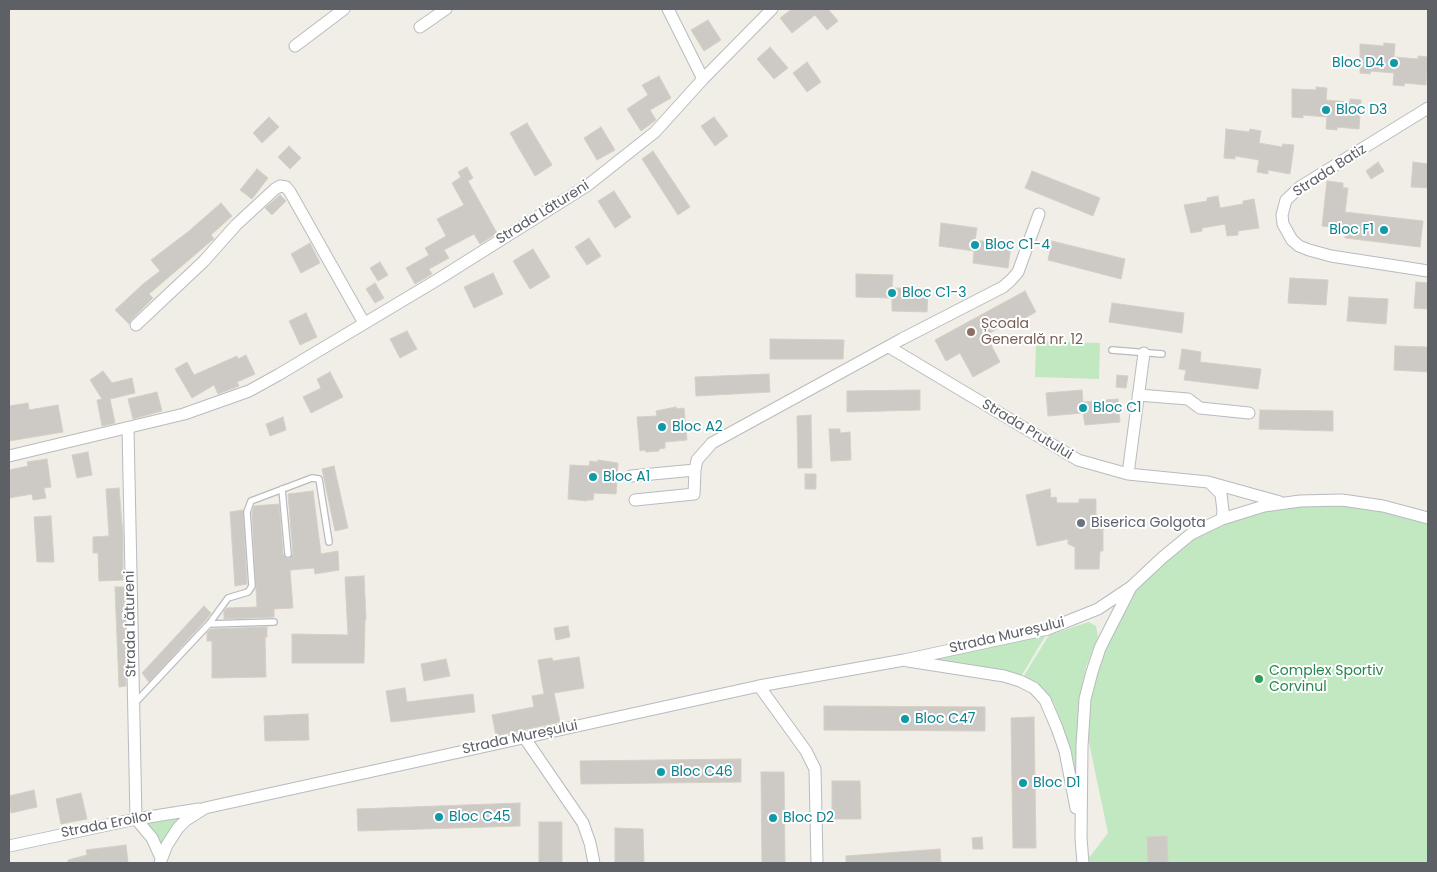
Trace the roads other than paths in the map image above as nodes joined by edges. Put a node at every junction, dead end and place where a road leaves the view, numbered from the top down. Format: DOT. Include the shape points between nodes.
graph roads {
  1 [pos="344,9"];
  2 [pos="446,9"];
  3 [pos="668,9"];
  4 [pos="772,9"];
  5 [pos="420,27"];
  6 [pos="294,46"];
  7 [pos="703,79"];
  8 [pos="1428,108"];
  9 [pos="1039,214"];
  10 [pos="1428,270"];
  11 [pos="364,323"];
  12 [pos="136,325"];
  13 [pos="889,347"];
  14 [pos="1112,350"];
  15 [pos="1144,353"];
  16 [pos="1162,354"];
  17 [pos="1138,396"];
  18 [pos="1249,413"];
  19 [pos="128,428"];
  20 [pos="9,456"];
  21 [pos="695,470"];
  22 [pos="1128,474"];
  23 [pos="631,476"];
  24 [pos="1208,482"];
  25 [pos="282,489"];
  26 [pos="635,500"];
  27 [pos="1283,503"];
  28 [pos="1428,518"];
  29 [pos="1222,519"];
  30 [pos="329,542"];
  31 [pos="288,554"];
  32 [pos="1131,588"];
  33 [pos="274,622"];
  34 [pos="209,624"];
  35 [pos="904,660"];
  36 [pos="758,686"];
  37 [pos="133,706"];
  38 [pos="524,737"];
  39 [pos="206,808"];
  40 [pos="136,818"];
  41 [pos="1081,838"];
  42 [pos="9,846"];
  43 [pos="161,861"];
  44 [pos="594,863"];
  45 [pos="816,863"];
  46 [pos="1084,863"];
  1 -- 6 [label="street"];
  2 -- 5 [label="street"];
  3 -- 7 [label="street"];
  4 -- 7 [label="street, Strada Lătureni"];
  7 -- 11 [label="street, Strada Lătureni" via="655,132 588,185"];
  8 -- 10 [label="street, Strada Batiz" via="1300,187 1286,200 1282,215 1292,240 1309,250"];
  9 -- 13 [label="street" via="1018,272 1011,280"];
  11 -- 12 [label="street" via="290,192 280,186"];
  11 -- 19 [label="street, Strada Lătureni" via="249,391 184,414"];
  13 -- 21 [label="street" via="712,443 698,460"];
  13 -- 22 [label="street, Strada Prutului" via="1068,456"];
  14 -- 15 [label="lane"];
  15 -- 16 [label="lane"];
  15 -- 17 [label="street"];
  17 -- 18 [label="street" via="1188,399 1200,408"];
  17 -- 22 [label="street"];
  19 -- 20 [label="street, Strada Lătureni"];
  19 -- 37 [label="street, Strada Lătureni"];
  21 -- 23 [label="street"];
  21 -- 26 [label="street" via="694,494"];
  22 -- 24 [label="street, Strada Prutului"];
  24 -- 27 [label="street, Strada Prutului"];
  24 -- 29 [label="street" via="1221,494"];
  25 -- 30 [label="lane" via="312,478 319,479"];
  25 -- 31 [label="lane"];
  25 -- 34 [label="lane" via="251,501 247,512 252,586 248,592 228,598"];
  27 -- 28 [label="street" via="1342,500 1383,506"];
  27 -- 29 [label="street"];
  29 -- 32 [label="street" via="1191,534"];
  32 -- 35 [label="street, Strada Mureșului" via="1098,609 1057,626"];
  32 -- 41 [label="street" via="1100,648 1088,686 1082,730"];
  33 -- 34 [label="lane"];
  34 -- 37 [label="lane"];
  35 -- 36 [label="street, Strada Mureșului"];
  35 -- 41 [label="street, Strada Mureșului" via="1009,677 1029,685 1041,695 1053,716 1064,751"];
  36 -- 38 [label="street, Strada Mureșului"];
  36 -- 45 [label="street" via="806,751 815,769"];
  37 -- 40 [label="street, Strada Lătureni"];
  38 -- 39 [label="street, Strada Mureșului"];
  38 -- 44 [label="street" via="583,823"];
  39 -- 40 [label="street, Strada Eroilor"];
  39 -- 43 [label="street, Strada Mureșului" via="178,828"];
  40 -- 42 [label="street, Strada Eroilor"];
  40 -- 43 [label="street, Strada Mureșului" via="152,838"];
  41 -- 46 [label="street"];
}
